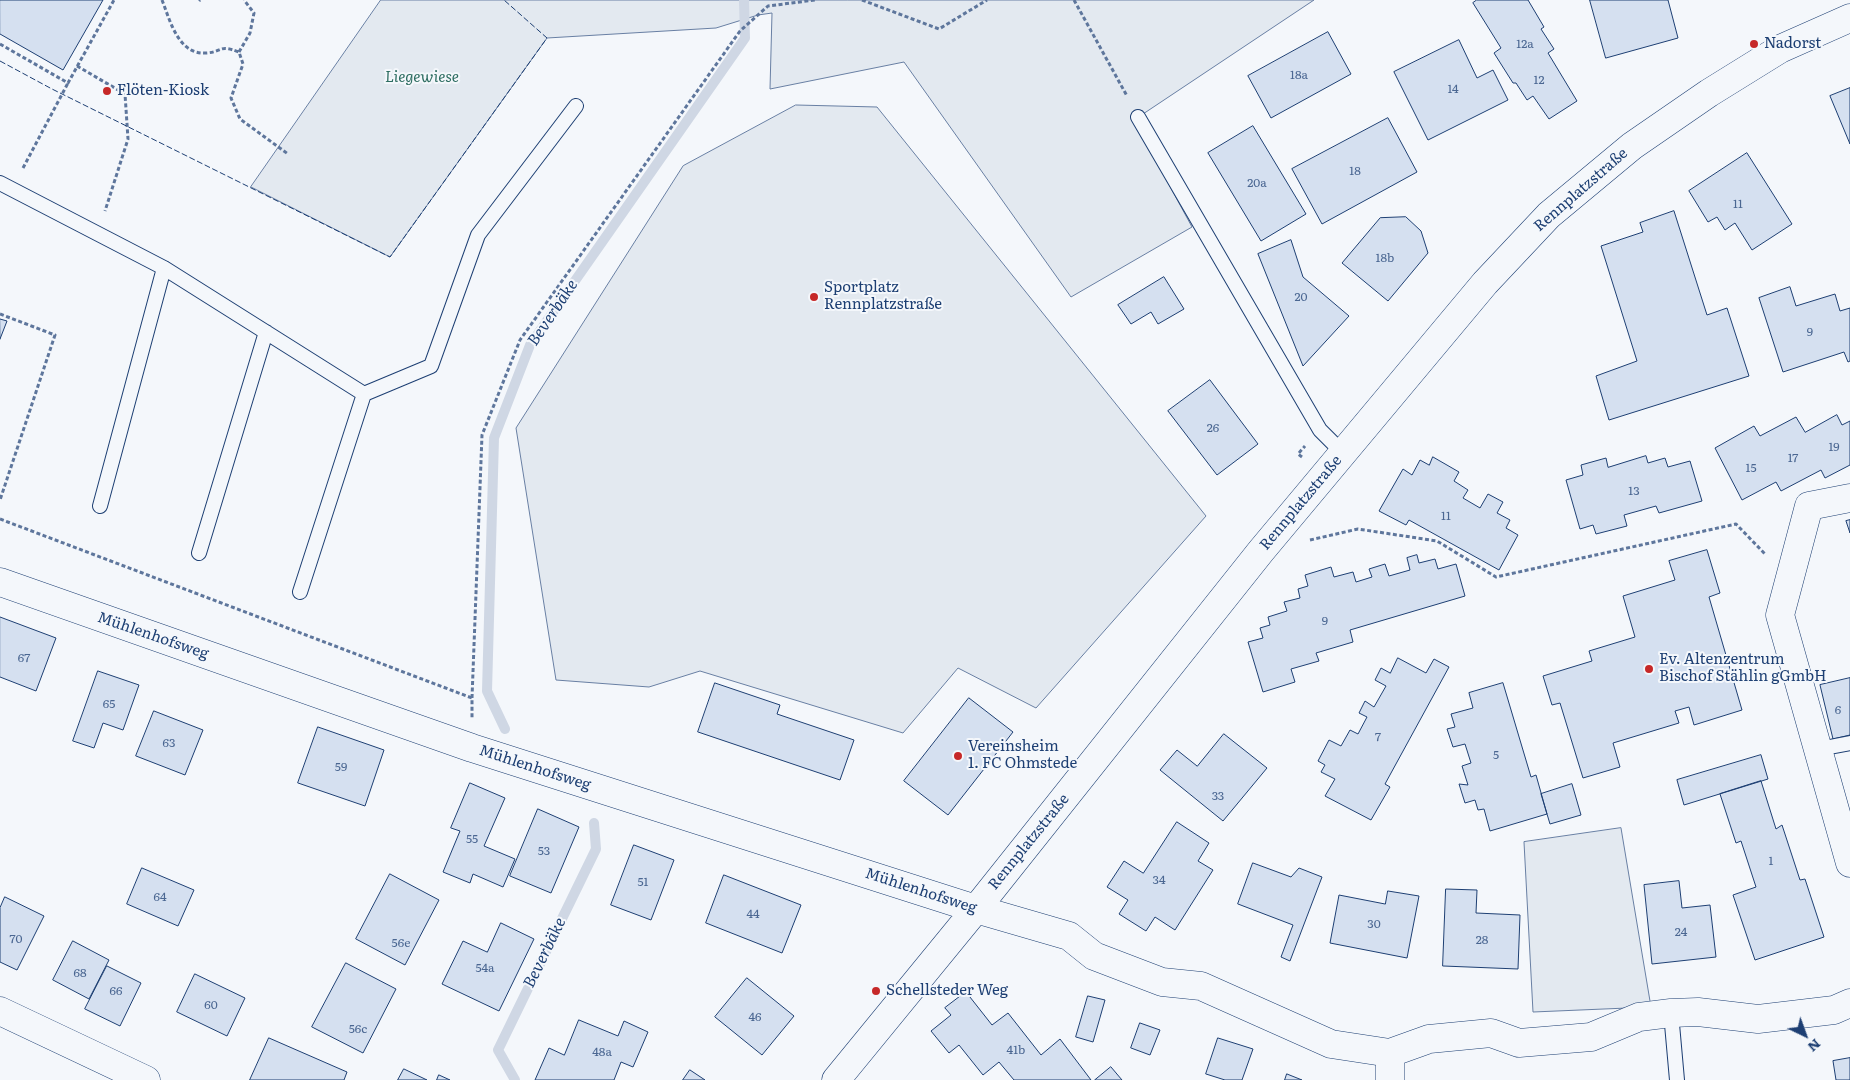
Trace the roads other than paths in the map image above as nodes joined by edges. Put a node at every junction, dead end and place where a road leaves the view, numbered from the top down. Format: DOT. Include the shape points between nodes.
graph roads {
  1 [pos="1850,18"];
  2 [pos="576,106"];
  3 [pos="1138,117"];
  4 [pos="6,186"];
  5 [pos="164,268"];
  6 [pos="266,332"];
  7 [pos="364,394"];
  8 [pos="1343,453"];
  9 [pos="1850,498"];
  10 [pos="100,506"];
  11 [pos="199,554"];
  12 [pos="0,582"];
  13 [pos="300,592"];
  14 [pos="1850,744"];
  15 [pos="1819,749"];
  16 [pos="1850,863"];
  17 [pos="976,909"];
  18 [pos="1850,1003"];
  19 [pos="0,1011"];
  20 [pos="1671,1013"];
  21 [pos="1390,1053"];
  22 [pos="146,1080"];
  23 [pos="836,1080"];
  24 [pos="1390,1080"];
  25 [pos="1677,1080"];
  1 -- 8 [label="street, Rennplatzstraße" via="1780,49 1709,93 1632,146 1569,197 1485,283"];
  2 -- 7 [label="lane" via="478,235 431,366"];
  3 -- 8 [label="lane" via="1320,430"];
  4 -- 5 [label="lane"];
  5 -- 6 [label="lane"];
  5 -- 10 [label="lane"];
  6 -- 7 [label="lane"];
  6 -- 11 [label="lane"];
  7 -- 13 [label="lane"];
  8 -- 17 [label="street, Rennplatzstraße"];
  9 -- 15 [label="street" via="1808,506 1780,615"];
  12 -- 17 [label="street, Mühlenhofsweg" via="472,748"];
  14 -- 15 [label="lane"];
  15 -- 16 [label="street"];
  17 -- 21 [label="street, Mühlenhofsweg" via="1068,936 1094,956 1162,982 1201,986 1331,1044"];
  17 -- 23 [label="street, Rennplatzstraße"];
  18 -- 20 [label="street, Mühlenhofsweg" via="1834,1010 1758,1019 1698,1012"];
  19 -- 22 [label="street"];
  20 -- 21 [label="street, Mühlenhofsweg" via="1640,1017 1591,1037 1518,1042 1491,1033 1429,1039"];
  20 -- 25 [label="lane"];
  21 -- 24 [label="street"];
}
